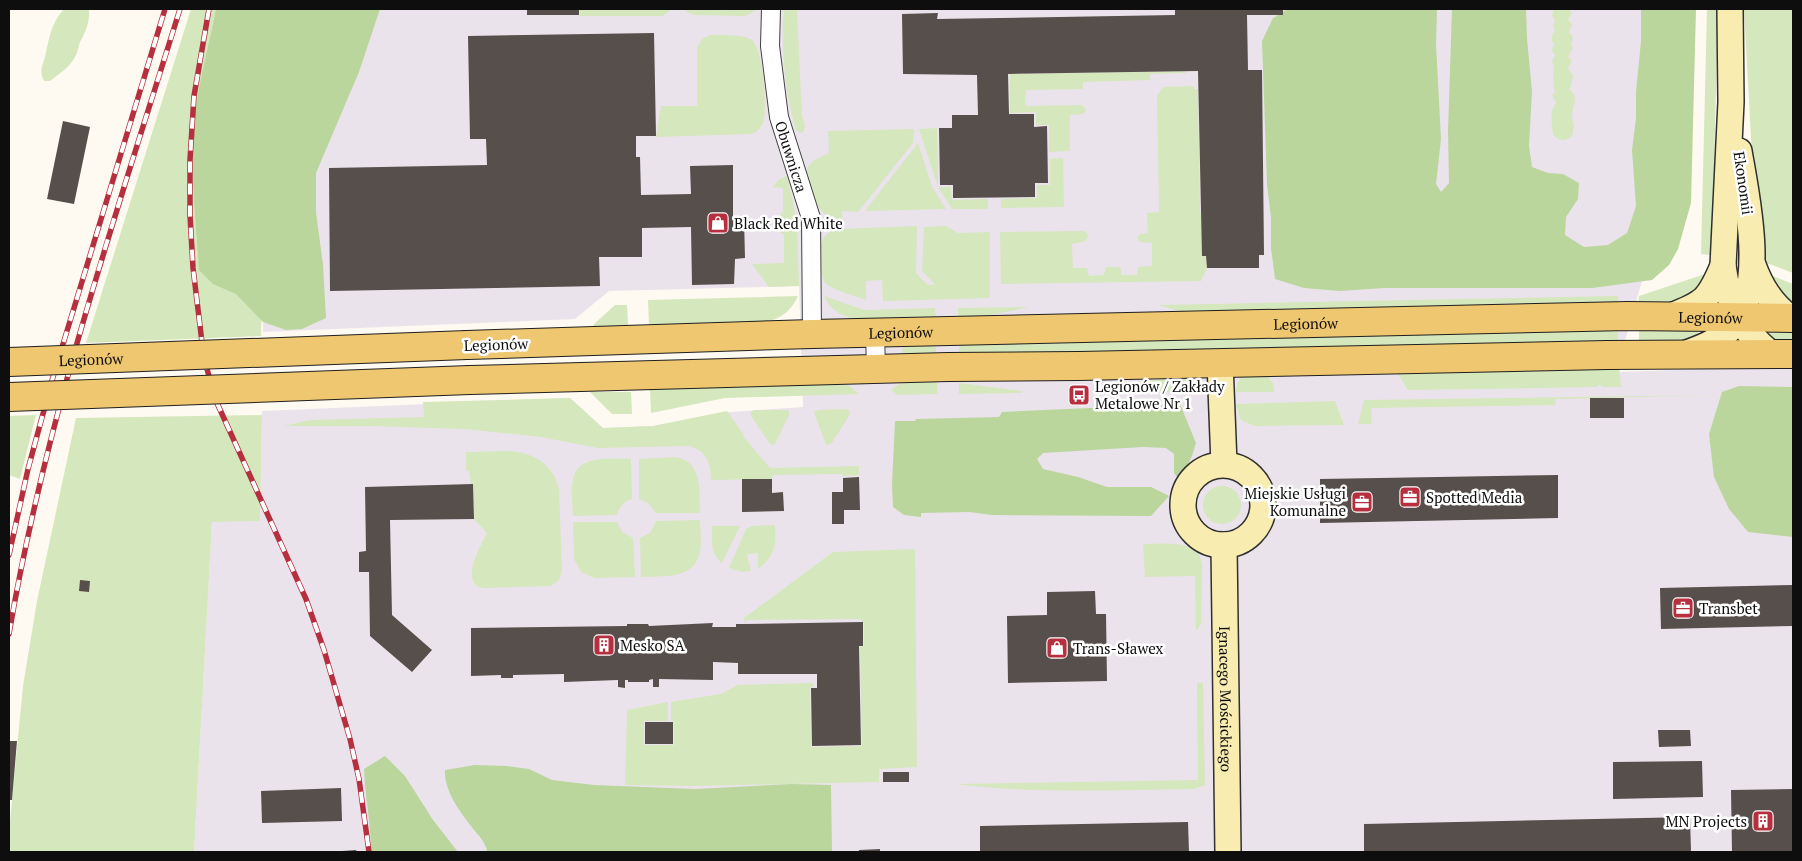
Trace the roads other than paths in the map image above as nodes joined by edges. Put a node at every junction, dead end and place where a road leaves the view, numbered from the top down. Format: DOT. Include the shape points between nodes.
graph roads {
  1 [pos="771,9"];
  2 [pos="1730,9"];
  3 [pos="1731,102"];
  4 [pos="1753,265"];
  5 [pos="1723,266"];
  6 [pos="1671,316"];
  7 [pos="1739,318"];
  8 [pos="1791,318"];
  9 [pos="874,332"];
  10 [pos="812,334"];
  11 [pos="1684,354"];
  12 [pos="1782,354"];
  13 [pos="9,362"];
  14 [pos="1220,363"];
  15 [pos="876,369"];
  16 [pos="9,396"];
  17 [pos="1224,464"];
  18 [pos="1224,545"];
  19 [pos="1228,852"];
  1 -- 10 [label="street, Obuwnicza" via="770,46 779,117 811,218"];
  2 -- 3 [label="street, Ekonomii"];
  3 -- 4 [label="street, Ekonomii" via="1748,208"];
  3 -- 5 [label="street, Ekonomii"];
  4 -- 7 [label="street, Ekonomii" via="1749,292"];
  4 -- 8 [label="street, Ekonomii" via="1767,295"];
  5 -- 6 [label="street, Ekonomii" via="1712,292 1696,306"];
  5 -- 7 [label="street, Ekonomii" via="1730,299"];
  6 -- 7 [label="main road, Legionów"];
  6 -- 9 [label="main road, Legionów"];
  7 -- 8 [label="main road, Legionów"];
  7 -- 11 [label="street, Ekonomii" via="1718,339"];
  7 -- 12 [label="street, Ekonomii" via="1756,341"];
  9 -- 10 [label="main road, Legionów"];
  9 -- 15 [label="street"];
  10 -- 13 [label="main road, Legionów, bridge"];
  11 -- 12 [label="main road"];
  11 -- 14 [label="main road"];
  14 -- 15 [label="main road"];
  14 -- 17 [label="street"];
  15 -- 16 [label="main road, bridge"];
  17 -- 18 [label="street" via="1247,471 1262,490 1264,502 1260,520 1250,535"];
  17 -- 18 [label="street" via="1196,474 1182,502 1184,515 1196,534 1204,541"];
  18 -- 19 [label="street, Ignacego Mościckiego"];
}
